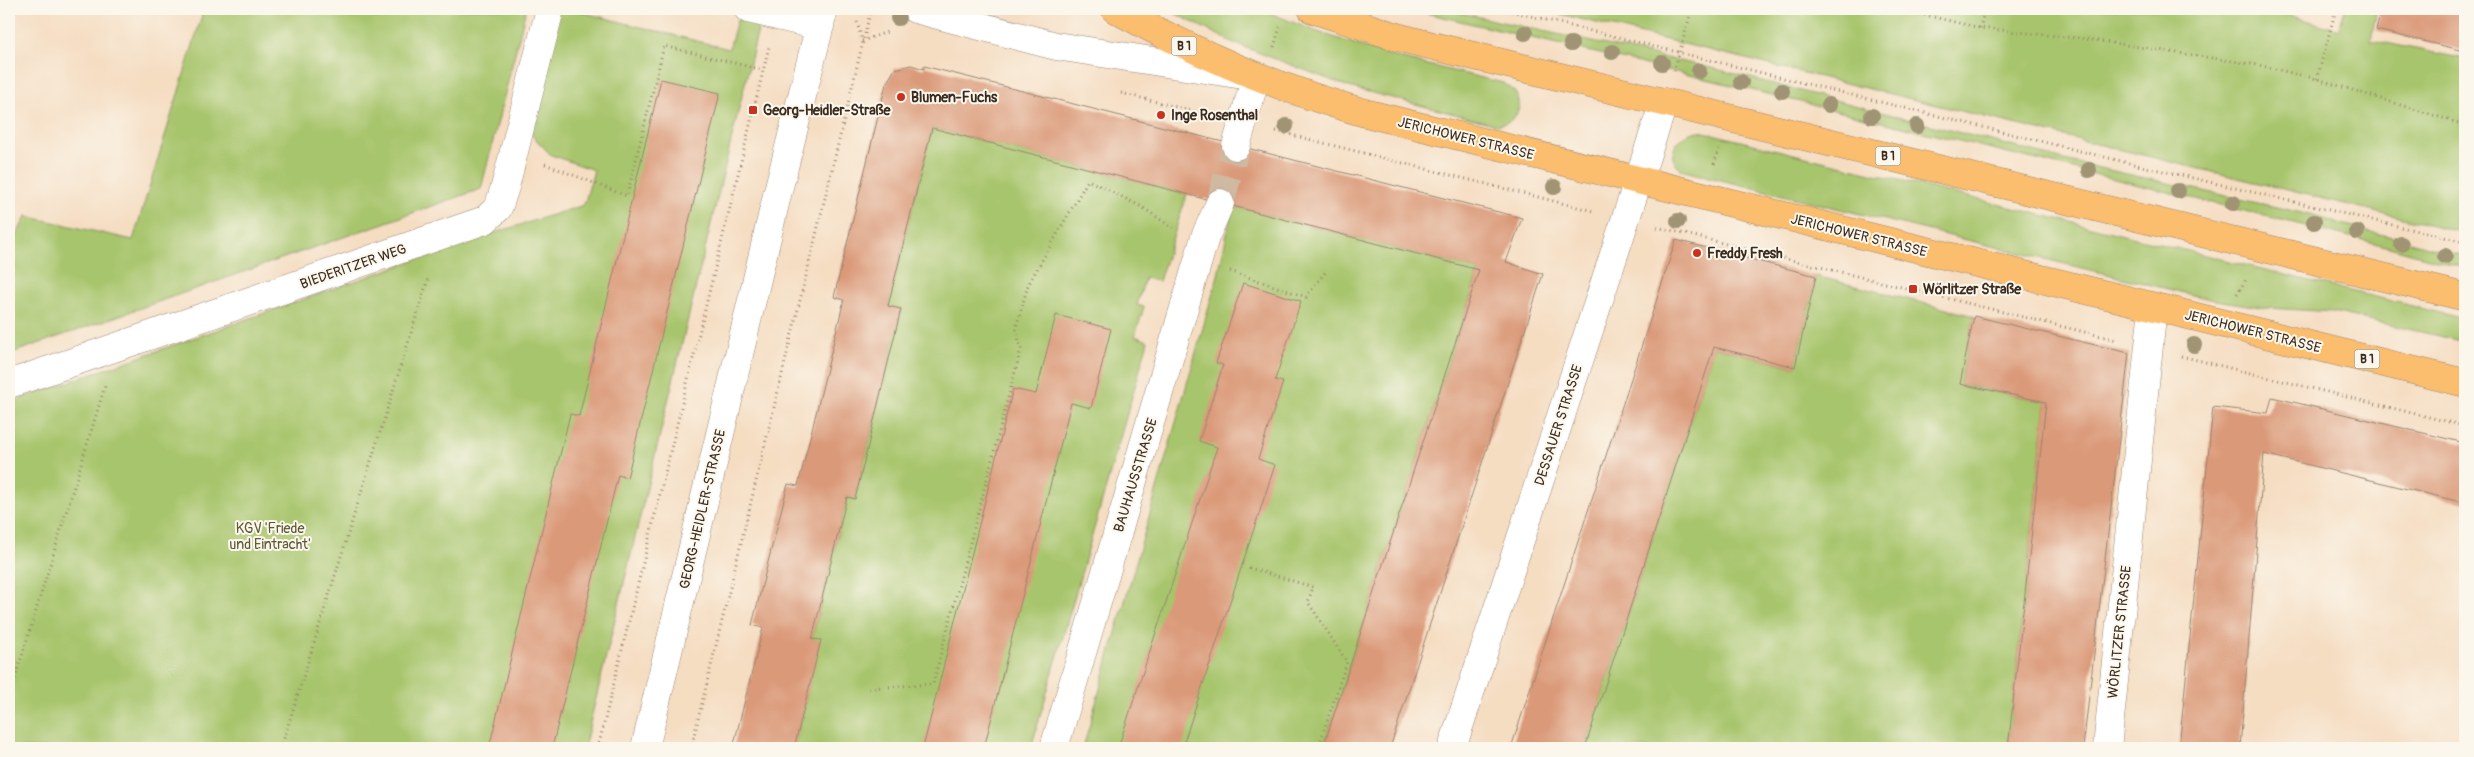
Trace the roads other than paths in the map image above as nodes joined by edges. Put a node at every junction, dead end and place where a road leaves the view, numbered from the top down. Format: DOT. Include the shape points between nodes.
graph roads {
  1 [pos="550,9"];
  2 [pos="748,9"];
  3 [pos="915,9"];
  4 [pos="1115,9"];
  5 [pos="1312,9"];
  6 [pos="822,18"];
  7 [pos="1256,77"];
  8 [pos="1664,102"];
  9 [pos="1236,146"];
  10 [pos="1638,181"];
  11 [pos="1220,203"];
  12 [pos="2465,297"];
  13 [pos="2153,307"];
  14 [pos="2465,383"];
  15 [pos="9,384"];
  16 [pos="644,748"];
  17 [pos="1054,748"];
  18 [pos="1452,748"];
  19 [pos="2107,748"];
  1 -- 15 [label="street, BIEDERITZER WEG" via="500,203 485,220"];
  2 -- 6 [label="street"];
  3 -- 7 [label="street, JERICHOWER STRASSE" via="1056,46"];
  4 -- 7 [label="main road, JERICHOWER STRASSE / B 1" via="1167,38"];
  5 -- 8 [label="main road, B 1" via="1397,37"];
  6 -- 16 [label="street, GEORG-HEIDLER-STRASSE"];
  7 -- 9 [label="street"];
  7 -- 10 [label="main road, JERICHOWER STRASSE / B 1" via="1364,113"];
  8 -- 10 [label="street, DESSAUER STRASSE"];
  8 -- 12 [label="main road, B 1"];
  10 -- 13 [label="main road, JERICHOWER STRASSE / B 1"];
  10 -- 18 [label="street, DESSAUER STRASSE"];
  11 -- 17 [label="street, BAUHAUSSTRASSE" via="1199,260"];
  13 -- 14 [label="main road, JERICHOWER STRASSE / B 1"];
  13 -- 19 [label="street, WÖRLITZER STRASSE"];
}
